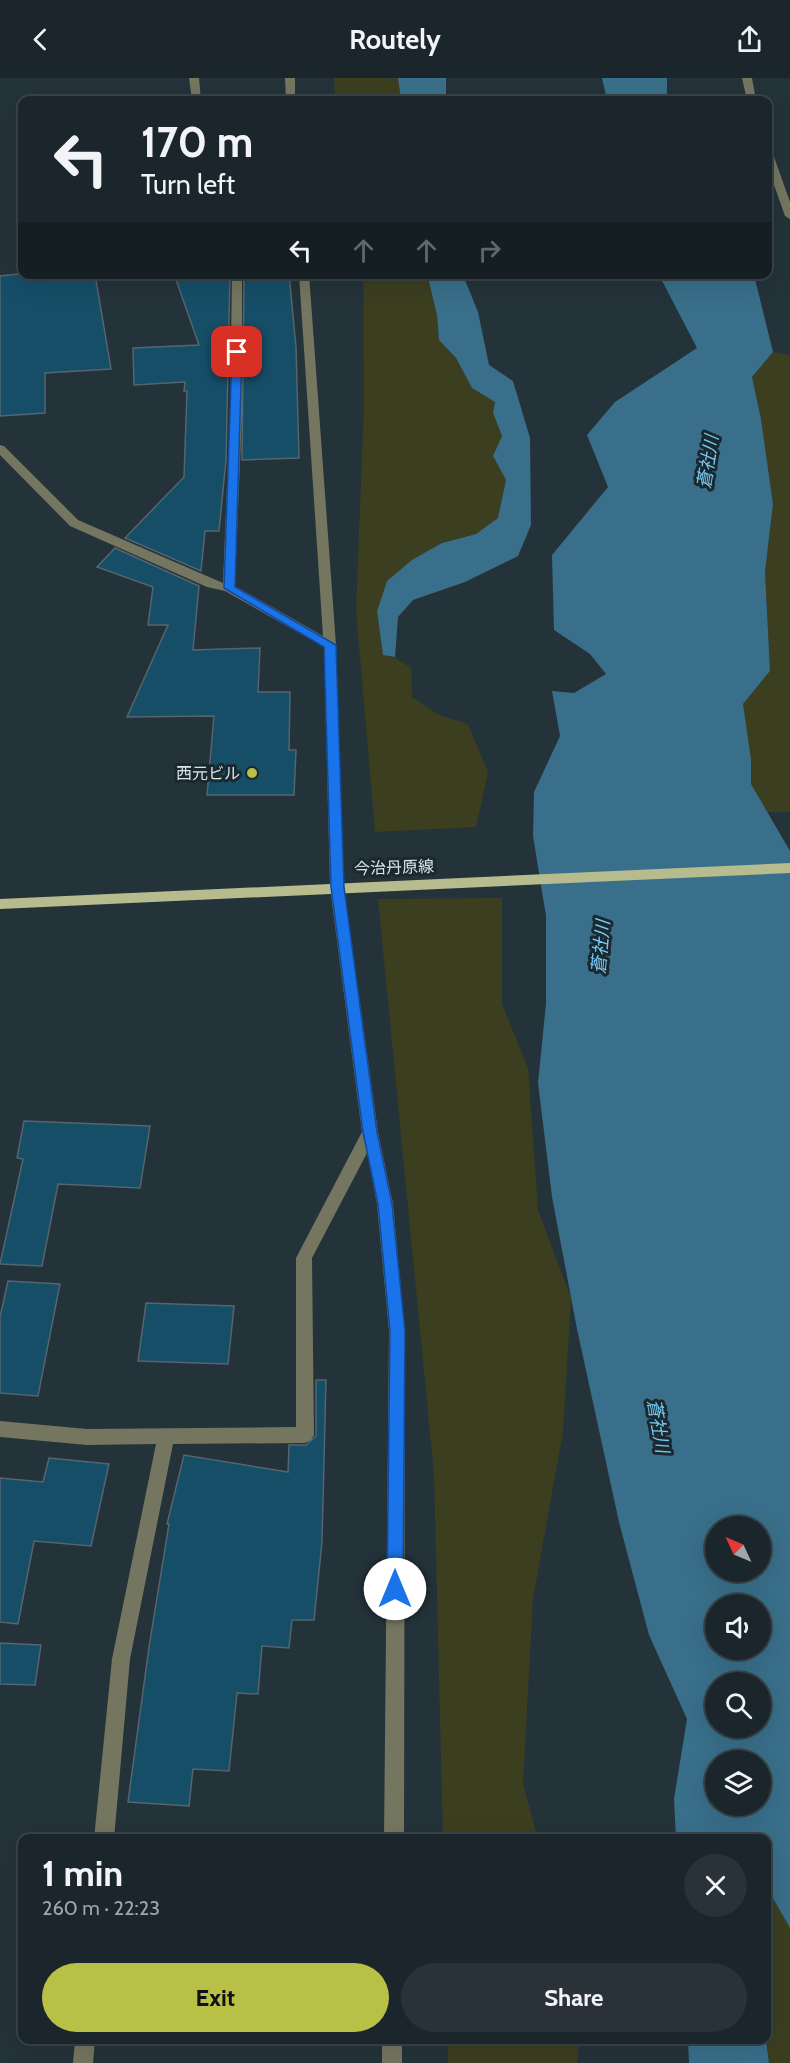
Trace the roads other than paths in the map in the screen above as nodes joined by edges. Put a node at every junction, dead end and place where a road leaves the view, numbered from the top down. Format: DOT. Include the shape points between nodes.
graph roads {
  1 [pos="194,78"];
  2 [pos="290,78"];
  3 [pos="747,78"];
  4 [pos="196,96"];
  5 [pos="291,96"];
  6 [pos="751,96"];
  7 [pos="772,165"];
  8 [pos="790,216"];
  9 [pos="237,279"];
  10 [pos="304,279"];
  11 [pos="0,448"];
  12 [pos="229,588"];
  13 [pos="330,645"];
  14 [pos="790,868"];
  15 [pos="338,887"];
  16 [pos="0,904"];
  17 [pos="370,1132"];
  18 [pos="0,1430"];
  19 [pos="166,1436"];
  20 [pos="104,1834"];
  21 [pos="394,1834"];
  22 [pos="85,2044"];
  23 [pos="392,2044"];
  24 [pos="83,2063"];
  25 [pos="392,2063"];
  1 -- 4 [label="street"];
  2 -- 5 [label="street"];
  3 -- 6 [label="street"];
  7 -- 8 [label="street"];
  9 -- 12 [label="street"];
  10 -- 13 [label="street"];
  11 -- 12 [label="street" via="74,523 211,584"];
  12 -- 13 [label="street"];
  13 -- 15 [label="street"];
  14 -- 15 [label="main road, 今治丹原線"];
  15 -- 16 [label="main road, 今治丹原線"];
  15 -- 17 [label="street"];
  17 -- 19 [label="street" via="304,1258 305,1435"];
  17 -- 21 [label="street" via="385,1204 397,1331"];
  18 -- 19 [label="street" via="87,1437"];
  19 -- 20 [label="street" via="121,1659"];
  22 -- 24 [label="street"];
  23 -- 25 [label="street"];
}
